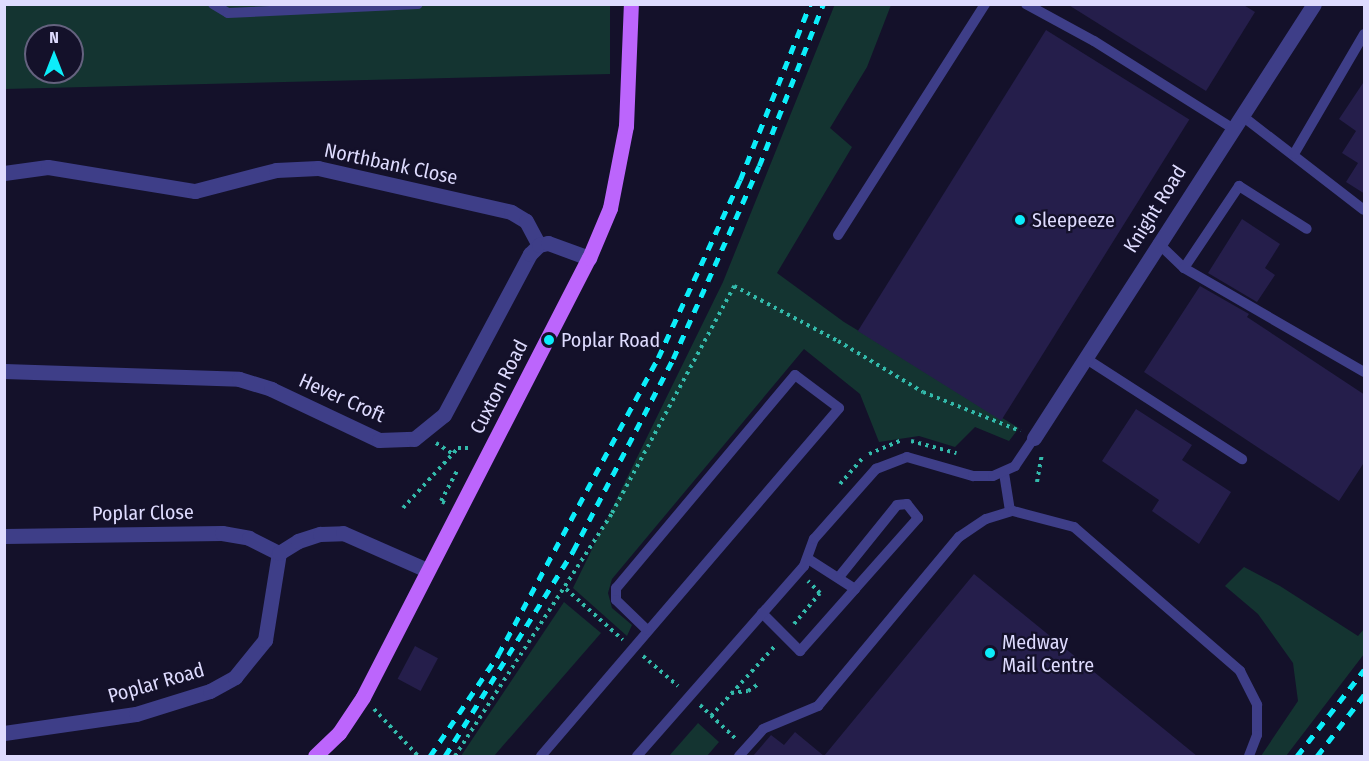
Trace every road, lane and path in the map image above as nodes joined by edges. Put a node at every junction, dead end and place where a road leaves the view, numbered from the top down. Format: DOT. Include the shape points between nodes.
graph roads {
  1 [pos="213,4"];
  2 [pos="418,4"];
  3 [pos="631,4"];
  4 [pos="985,4"];
  5 [pos="1026,4"];
  6 [pos="1314,4"];
  7 [pos="1365,34"];
  8 [pos="1237,122"];
  9 [pos="1294,154"];
  10 [pos="4,173"];
  11 [pos="1365,210"];
  12 [pos="1307,229"];
  13 [pos="838,235"];
  14 [pos="1158,243"];
  15 [pos="539,245"];
  16 [pos="589,258"];
  17 [pos="1184,268"];
  18 [pos="1085,358"];
  19 [pos="4,371"];
  20 [pos="1365,372"];
  21 [pos="1026,433"];
  22 [pos="469,448"];
  23 [pos="960,454"];
  24 [pos="1242,459"];
  25 [pos="1004,473"];
  26 [pos="832,492"];
  27 [pos="403,508"];
  28 [pos="1010,511"];
  29 [pos="4,536"];
  30 [pos="279,553"];
  31 [pos="808,558"];
  32 [pos="427,570"];
  33 [pos="839,577"];
  34 [pos="566,589"];
  35 [pos="855,589"];
  36 [pos="762,613"];
  37 [pos="647,630"];
  38 [pos="634,649"];
  39 [pos="757,685"];
  40 [pos="731,693"];
  41 [pos="689,696"];
  42 [pos="363,697"];
  43 [pos="4,733"];
  44 [pos="742,752"];
  45 [pos="315,756"];
  46 [pos="418,756"];
  47 [pos="455,756"];
  48 [pos="541,756"];
  49 [pos="637,756"];
  50 [pos="1249,756"];
  1 -- 2 [label="lane" via="228,13"];
  3 -- 16 [label="main road, Cuxton Road" via="626,126 610,208"];
  4 -- 13 [label="lane"];
  5 -- 8 [label="lane"];
  6 -- 8 [label="street, Knight Road"];
  7 -- 9 [label="lane"];
  8 -- 9 [label="lane"];
  8 -- 14 [label="street, Knight Road"];
  9 -- 11 [label="lane"];
  10 -- 15 [label="street, Northbank Close" via="48,167 195,191 276,170 318,168 511,212 526,221"];
  12 -- 17 [label="lane" via="1239,186"];
  14 -- 17 [label="lane"];
  14 -- 18 [label="street, Knight Road"];
  15 -- 16 [label="street" via="562,246"];
  15 -- 19 [label="street, Hever Croft" via="530,254 444,415 414,439 379,440 271,389 239,379"];
  16 -- 32 [label="main road, Cuxton Road"];
  17 -- 20 [label="lane"];
  18 -- 21 [label="street, Knight Road"];
  18 -- 24 [label="lane"];
  21 -- 25 [label="lane" via="1017,464"];
  21 -- 34 [label="path" via="923,392 734,286 612,513"];
  22 -- 27 [label="path" via="458,448"];
  23 -- 26 [label="path" via="917,441 887,444 857,463"];
  25 -- 28 [label="lane"];
  25 -- 31 [label="lane" via="976,477 912,458 888,462 872,472 814,539"];
  28 -- 44 [label="lane" via="986,519 959,537 818,706 763,729"];
  28 -- 50 [label="lane" via="1074,527 1240,671 1257,705 1257,735"];
  29 -- 30 [label="street, Poplar Close" via="222,533 249,538"];
  30 -- 32 [label="street" via="305,538 337,532"];
  30 -- 43 [label="street, Poplar Road" via="265,639 235,677 210,692 136,714"];
  31 -- 33 [label="lane"];
  31 -- 36 [label="lane"];
  32 -- 42 [label="main road, Cuxton Road"];
  33 -- 35 [label="lane"];
  33 -- 35 [label="lane" via="897,505 908,504 918,518"];
  34 -- 38 [label="path"];
  34 -- 47 [label="path"];
  35 -- 36 [label="lane" via="800,651"];
  36 -- 41 [label="lane"];
  37 -- 37 [label="lane" via="839,408 795,375 616,588 616,600"];
  37 -- 38 [label="lane"];
  38 -- 41 [label="path"];
  38 -- 48 [label="lane"];
  39 -- 40 [label="path"];
  41 -- 44 [label="path"];
  41 -- 49 [label="lane"];
  42 -- 45 [label="main road, Cuxton Road" via="339,734"];
  42 -- 46 [label="path"];
}
